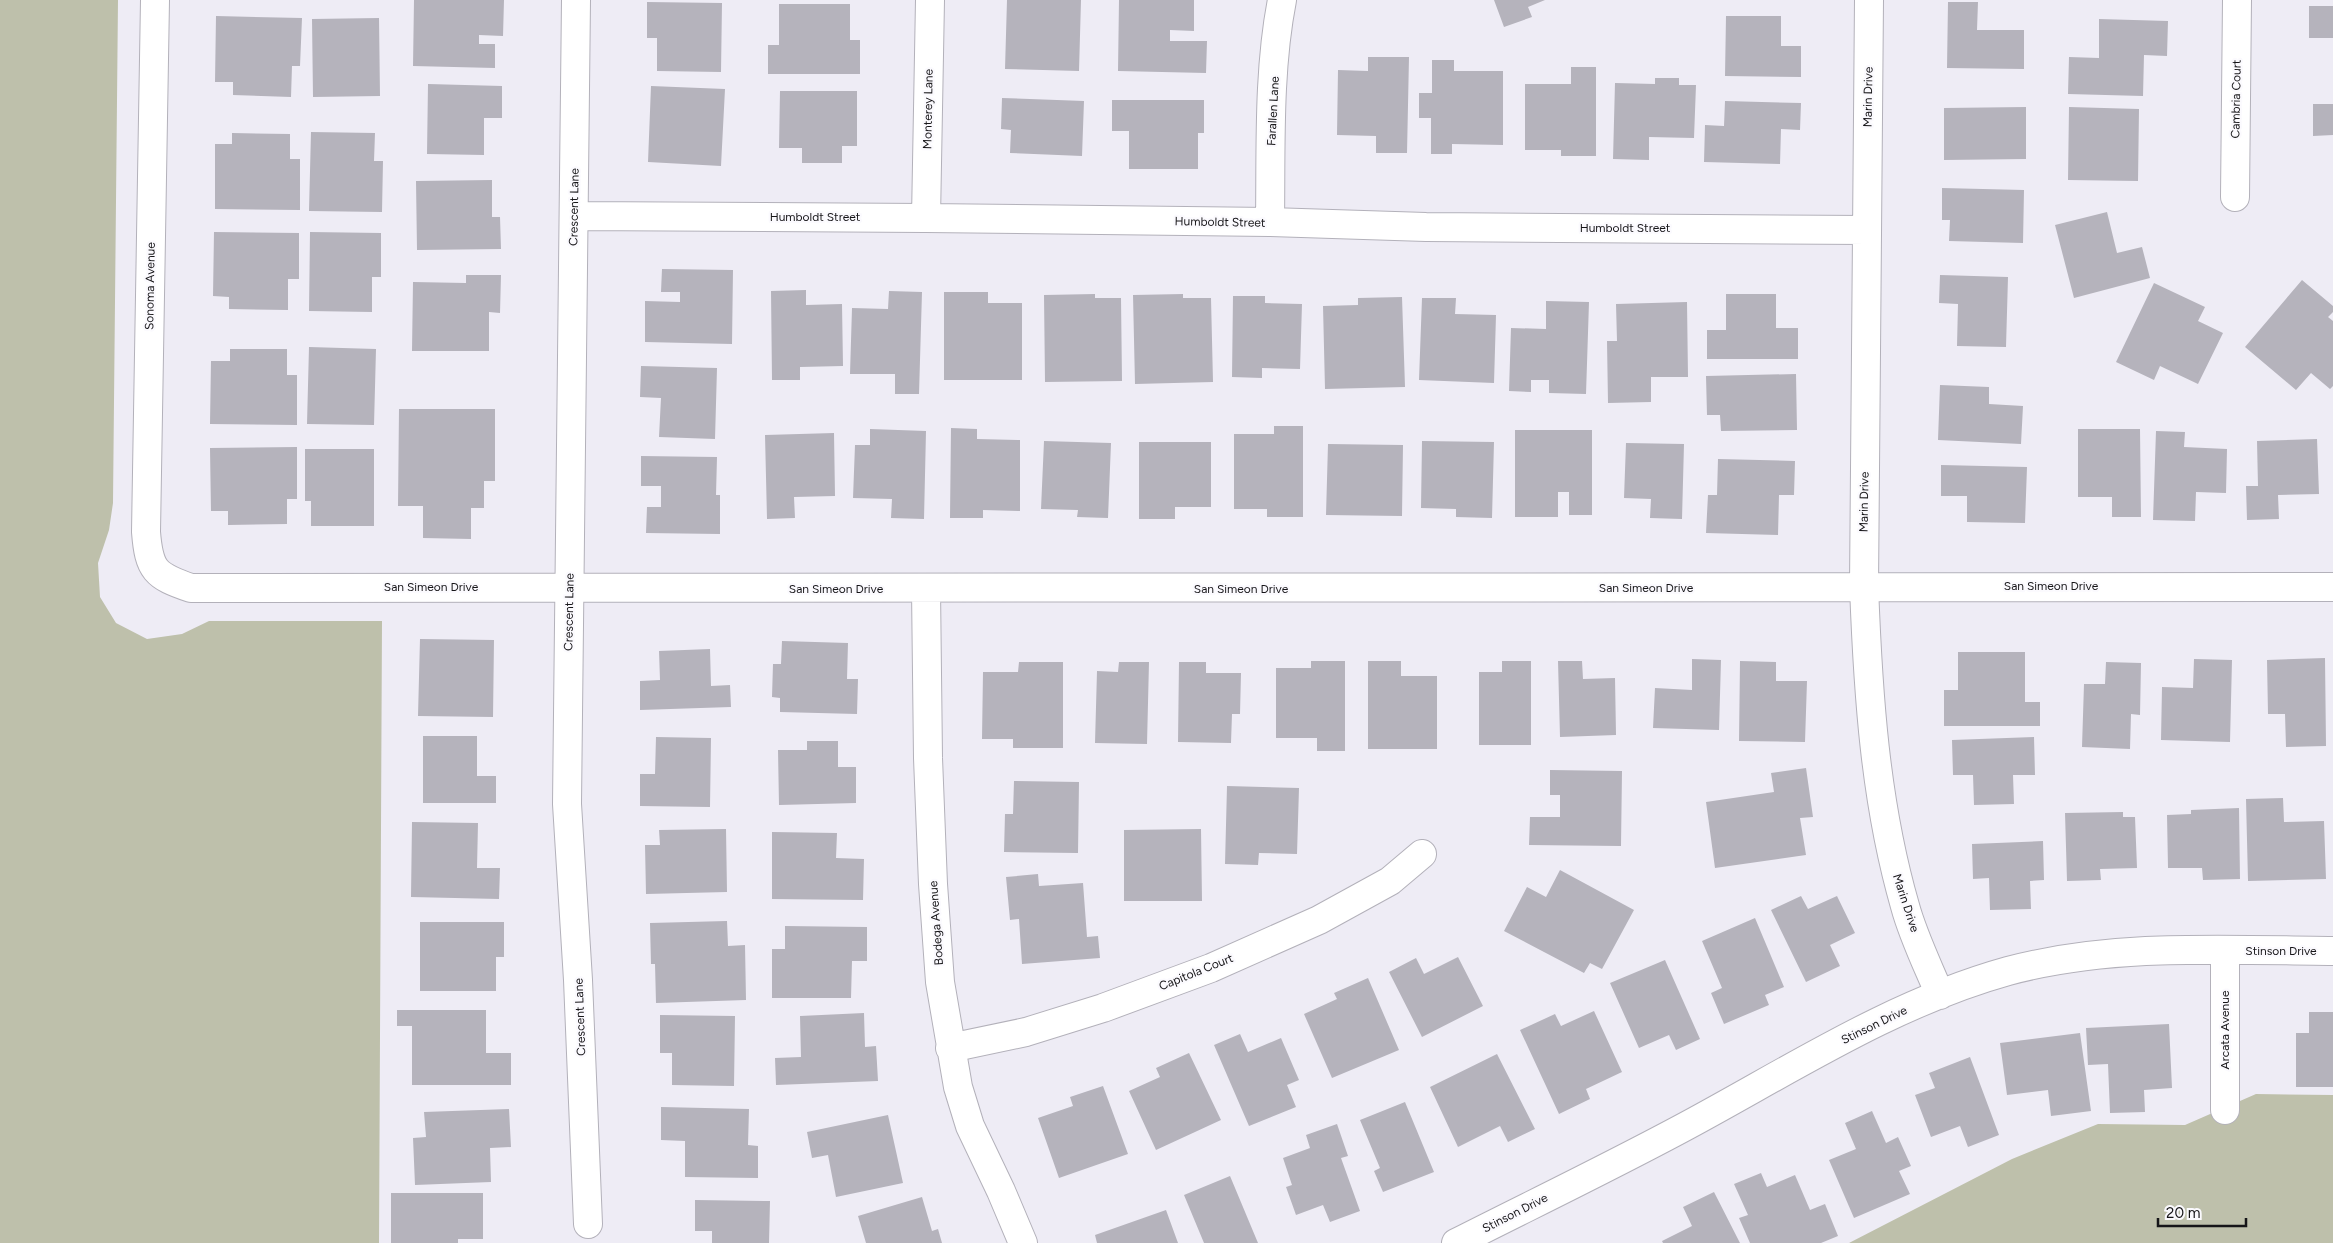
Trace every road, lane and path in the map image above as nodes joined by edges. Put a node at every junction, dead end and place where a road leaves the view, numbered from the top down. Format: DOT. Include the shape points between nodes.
graph roads {
  1 [pos="155,0"];
  2 [pos="576,0"];
  3 [pos="930,0"];
  4 [pos="1282,0"];
  5 [pos="1869,0"];
  6 [pos="2237,0"];
  7 [pos="2236,197"];
  8 [pos="574,216"];
  9 [pos="926,218"];
  10 [pos="1270,222"];
  11 [pos="1867,230"];
  12 [pos="154,570"];
  13 [pos="1864,586"];
  14 [pos="570,587"];
  15 [pos="2333,587"];
  16 [pos="926,589"];
  17 [pos="1422,854"];
  18 [pos="2225,950"];
  19 [pos="2333,951"];
  20 [pos="1940,995"];
  21 [pos="950,1048"];
  22 [pos="2225,1110"];
  23 [pos="588,1224"];
  24 [pos="1023,1243"];
  25 [pos="1456,1243"];
  1 -- 12 [label="street, Sonoma Avenue" via="146,532 147,552"];
  2 -- 8 [label="street, Crescent Lane"];
  3 -- 9 [label="street, Monterey Lane"];
  4 -- 10 [label="street, Farallen Lane" via="1271,119"];
  5 -- 11 [label="street, Marin Drive"];
  6 -- 7 [label="street, Cambria Court"];
  8 -- 9 [label="street, Humboldt Street"];
  8 -- 14 [label="street, Crescent Lane"];
  9 -- 10 [label="street, Humboldt Street"];
  10 -- 11 [label="street, Humboldt Street" via="1426,227"];
  11 -- 13 [label="street, Marin Drive"];
  12 -- 14 [label="street, San Simeon Drive" via="171,582 191,588"];
  13 -- 15 [label="street, San Simeon Drive"];
  13 -- 16 [label="street, San Simeon Drive"];
  13 -- 20 [label="street, Marin Drive" via="1866,655 1887,840 1905,909"];
  14 -- 16 [label="street, San Simeon Drive"];
  14 -- 23 [label="street, Crescent Lane" via="567,804"];
  16 -- 21 [label="street, Bodega Avenue" via="933,884 940,982"];
  17 -- 21 [label="street, Capitola Court" via="1390,881 1326,916 1211,968 1026,1032"];
  18 -- 19 [label="street, Stinson Drive"];
  18 -- 20 [label="street, Stinson Drive" via="2098,953 2008,971"];
  18 -- 22 [label="street, Arcata Avenue"];
  20 -- 25 [label="street, Stinson Drive" via="1869,1027"];
  21 -- 24 [label="street, Bodega Avenue" via="970,1126"];
}
